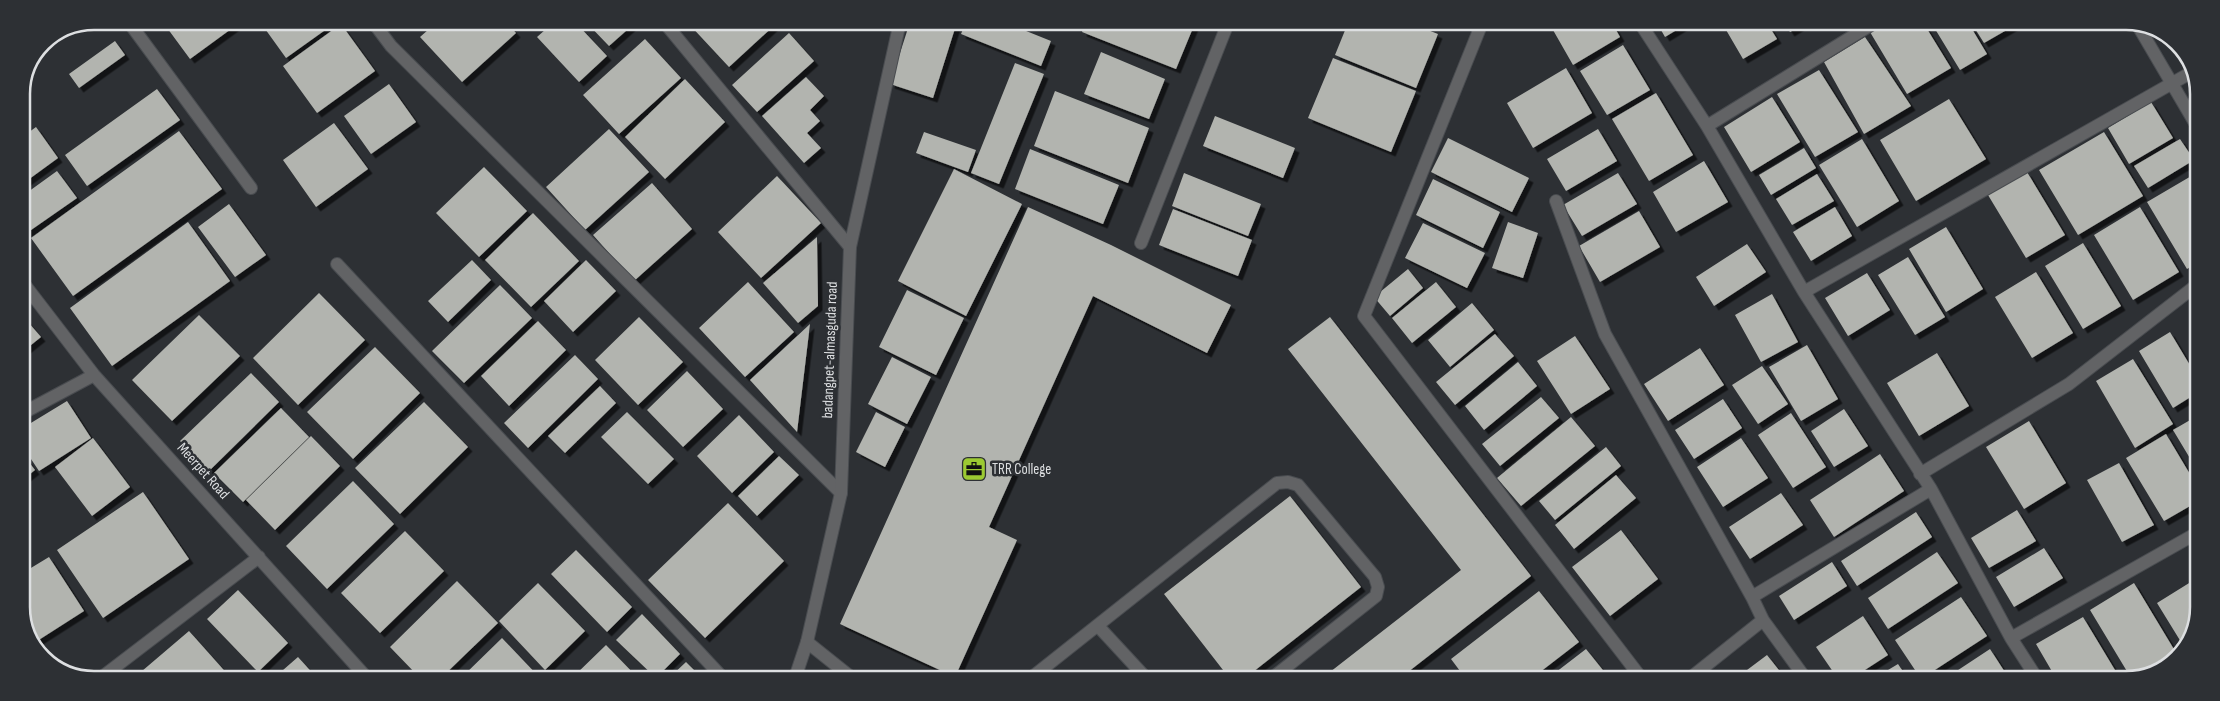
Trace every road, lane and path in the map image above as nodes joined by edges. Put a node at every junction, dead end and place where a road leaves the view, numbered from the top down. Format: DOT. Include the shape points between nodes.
graph roads {
  1 [pos="135,30"];
  2 [pos="379,30"];
  3 [pos="671,30"];
  4 [pos="898,30"];
  5 [pos="1225,30"];
  6 [pos="1479,30"];
  7 [pos="1645,30"];
  8 [pos="1864,30"];
  9 [pos="2142,32"];
  10 [pos="2187,75"];
  11 [pos="2173,84"];
  12 [pos="2190,114"];
  13 [pos="1707,126"];
  14 [pos="251,188"];
  15 [pos="1556,201"];
  16 [pos="1141,243"];
  17 [pos="850,248"];
  18 [pos="337,264"];
  19 [pos="2190,290"];
  20 [pos="30,292"];
  21 [pos="1804,292"];
  22 [pos="94,375"];
  23 [pos="30,409"];
  24 [pos="1920,474"];
  25 [pos="1931,489"];
  26 [pos="841,493"];
  27 [pos="2190,537"];
  28 [pos="259,557"];
  29 [pos="1752,597"];
  30 [pos="1763,620"];
  31 [pos="1098,626"];
  32 [pos="2012,638"];
  33 [pos="807,642"];
  34 [pos="110,671"];
  35 [pos="361,671"];
  36 [pos="716,671"];
  37 [pos="797,671"];
  38 [pos="843,671"];
  39 [pos="1040,671"];
  40 [pos="1140,671"];
  41 [pos="1282,671"];
  42 [pos="1636,671"];
  43 [pos="1698,671"];
  44 [pos="1800,671"];
  45 [pos="2032,671"];
  1 -- 14 [label="street"];
  2 -- 26 [label="street" via="391,46"];
  3 -- 17 [label="street"];
  4 -- 17 [label="street, badangpet-almasguda road"];
  5 -- 16 [label="street"];
  6 -- 42 [label="street" via="1364,316"];
  7 -- 13 [label="street"];
  8 -- 13 [label="street"];
  9 -- 11 [label="street"];
  10 -- 11 [label="street"];
  11 -- 12 [label="street"];
  11 -- 21 [label="street"];
  13 -- 21 [label="street"];
  15 -- 29 [label="street" via="1605,334"];
  17 -- 26 [label="street, badangpet-almasguda road"];
  18 -- 36 [label="street"];
  19 -- 24 [label="street" via="2069,384"];
  20 -- 22 [label="street, Meerpet Road"];
  21 -- 24 [label="street"];
  22 -- 23 [label="street"];
  22 -- 28 [label="street, Meerpet Road"];
  24 -- 25 [label="street"];
  25 -- 29 [label="street"];
  25 -- 32 [label="street"];
  26 -- 33 [label="street, badangpet-almasguda road"];
  27 -- 32 [label="street"];
  28 -- 34 [label="street"];
  28 -- 35 [label="street, Meerpet Road"];
  29 -- 30 [label="street"];
  30 -- 43 [label="street"];
  30 -- 44 [label="street"];
  31 -- 39 [label="street"];
  31 -- 40 [label="street"];
  31 -- 41 [label="street" via="1277,483 1288,482 1298,485 1375,577 1378,587 1376,596"];
  32 -- 45 [label="street"];
  33 -- 37 [label="street, badangpet-almasguda road"];
  33 -- 38 [label="street"];
}
